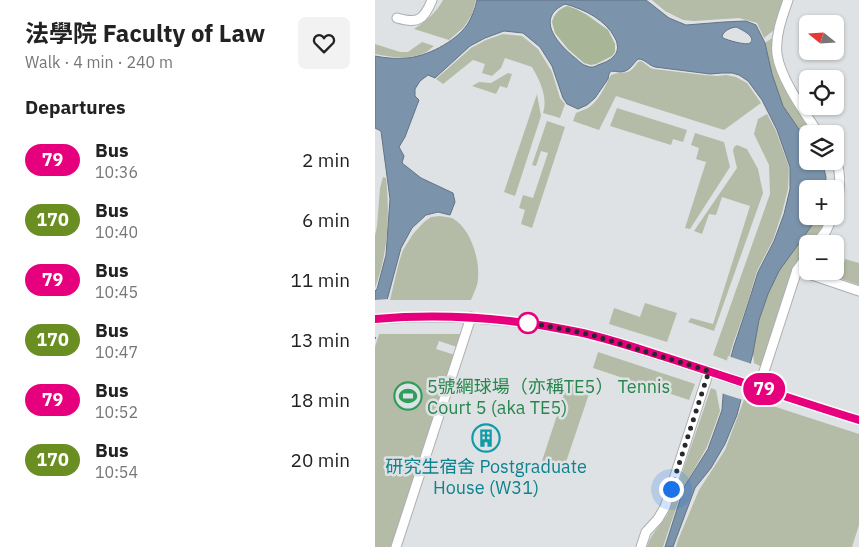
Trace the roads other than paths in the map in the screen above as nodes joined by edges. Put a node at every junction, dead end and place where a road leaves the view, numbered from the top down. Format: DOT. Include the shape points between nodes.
graph roads {
  1 [pos="432,0"];
  2 [pos="788,0"];
  3 [pos="397,18"];
  4 [pos="813,125"];
  5 [pos="799,267"];
  6 [pos="797,270"];
  7 [pos="859,291"];
  8 [pos="471,317"];
  9 [pos="380,318"];
  10 [pos="713,372"];
  11 [pos="757,387"];
  12 [pos="859,420"];
  13 [pos="396,547"];
  14 [pos="641,547"];
  1 -- 3 [label="street" via="418,20"];
  2 -- 4 [label="street" via="779,29 779,64"];
  5 -- 6 [label="street"];
  6 -- 7 [label="street"];
  6 -- 11 [label="street"];
  8 -- 9 [label="street"];
  8 -- 10 [label="street" via="512,320 578,332"];
  8 -- 13 [label="street"];
  10 -- 11 [label="street"];
  10 -- 14 [label="street" via="665,507 646,532"];
  11 -- 12 [label="street"];
}
